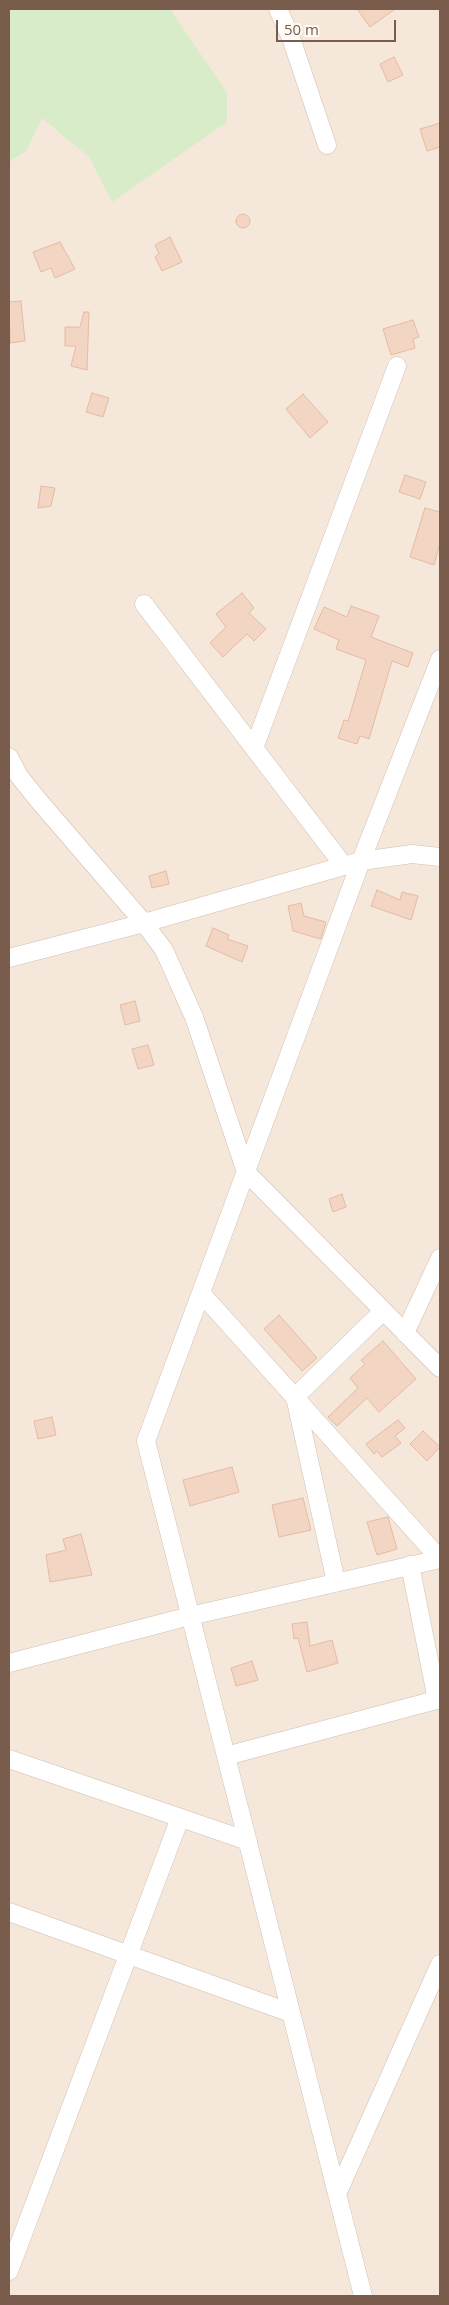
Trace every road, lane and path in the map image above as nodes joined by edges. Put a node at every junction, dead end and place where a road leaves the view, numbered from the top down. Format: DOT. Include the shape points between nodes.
graph roads {
  1 [pos="278,9"];
  2 [pos="327,145"];
  3 [pos="397,366"];
  4 [pos="144,604"];
  5 [pos="440,659"];
  6 [pos="254,748"];
  7 [pos="9,757"];
  8 [pos="440,857"];
  9 [pos="353,864"];
  10 [pos="144,923"];
  11 [pos="9,958"];
  12 [pos="246,1172"];
  13 [pos="440,1258"];
  14 [pos="201,1293"];
  15 [pos="383,1311"];
  16 [pos="405,1333"];
  17 [pos="440,1368"];
  18 [pos="295,1397"];
  19 [pos="440,1559"];
  20 [pos="410,1566"];
  21 [pos="336,1582"];
  22 [pos="190,1616"];
  23 [pos="9,1662"];
  24 [pos="439,1699"];
  25 [pos="226,1756"];
  26 [pos="9,1759"];
  27 [pos="180,1818"];
  28 [pos="248,1841"];
  29 [pos="9,1912"];
  30 [pos="128,1955"];
  31 [pos="440,1964"];
  32 [pos="291,2013"];
  33 [pos="337,2194"];
  34 [pos="9,2271"];
  35 [pos="363,2296"];
  1 -- 2 [label="street" via="292,38"];
  3 -- 6 [label="street"];
  4 -- 6 [label="street"];
  5 -- 9 [label="street"];
  6 -- 9 [label="street"];
  7 -- 10 [label="street" via="38,801"];
  8 -- 9 [label="street" via="412,854"];
  9 -- 10 [label="street"];
  9 -- 12 [label="street"];
  10 -- 11 [label="street"];
  10 -- 12 [label="street" via="164,950 194,1017"];
  12 -- 14 [label="street"];
  12 -- 15 [label="street"];
  13 -- 16 [label="street"];
  14 -- 18 [label="street"];
  14 -- 22 [label="street" via="146,1441"];
  15 -- 16 [label="street"];
  15 -- 18 [label="street"];
  16 -- 17 [label="street"];
  18 -- 19 [label="street"];
  18 -- 21 [label="street"];
  19 -- 20 [label="street"];
  20 -- 21 [label="street"];
  20 -- 24 [label="street"];
  21 -- 22 [label="street"];
  22 -- 23 [label="street"];
  22 -- 25 [label="street"];
  24 -- 25 [label="street"];
  25 -- 28 [label="street"];
  26 -- 27 [label="street"];
  27 -- 28 [label="street"];
  27 -- 30 [label="street"];
  28 -- 32 [label="street"];
  29 -- 30 [label="street"];
  30 -- 32 [label="street"];
  30 -- 34 [label="street"];
  31 -- 33 [label="street"];
  32 -- 33 [label="street"];
  33 -- 35 [label="street"];
}
